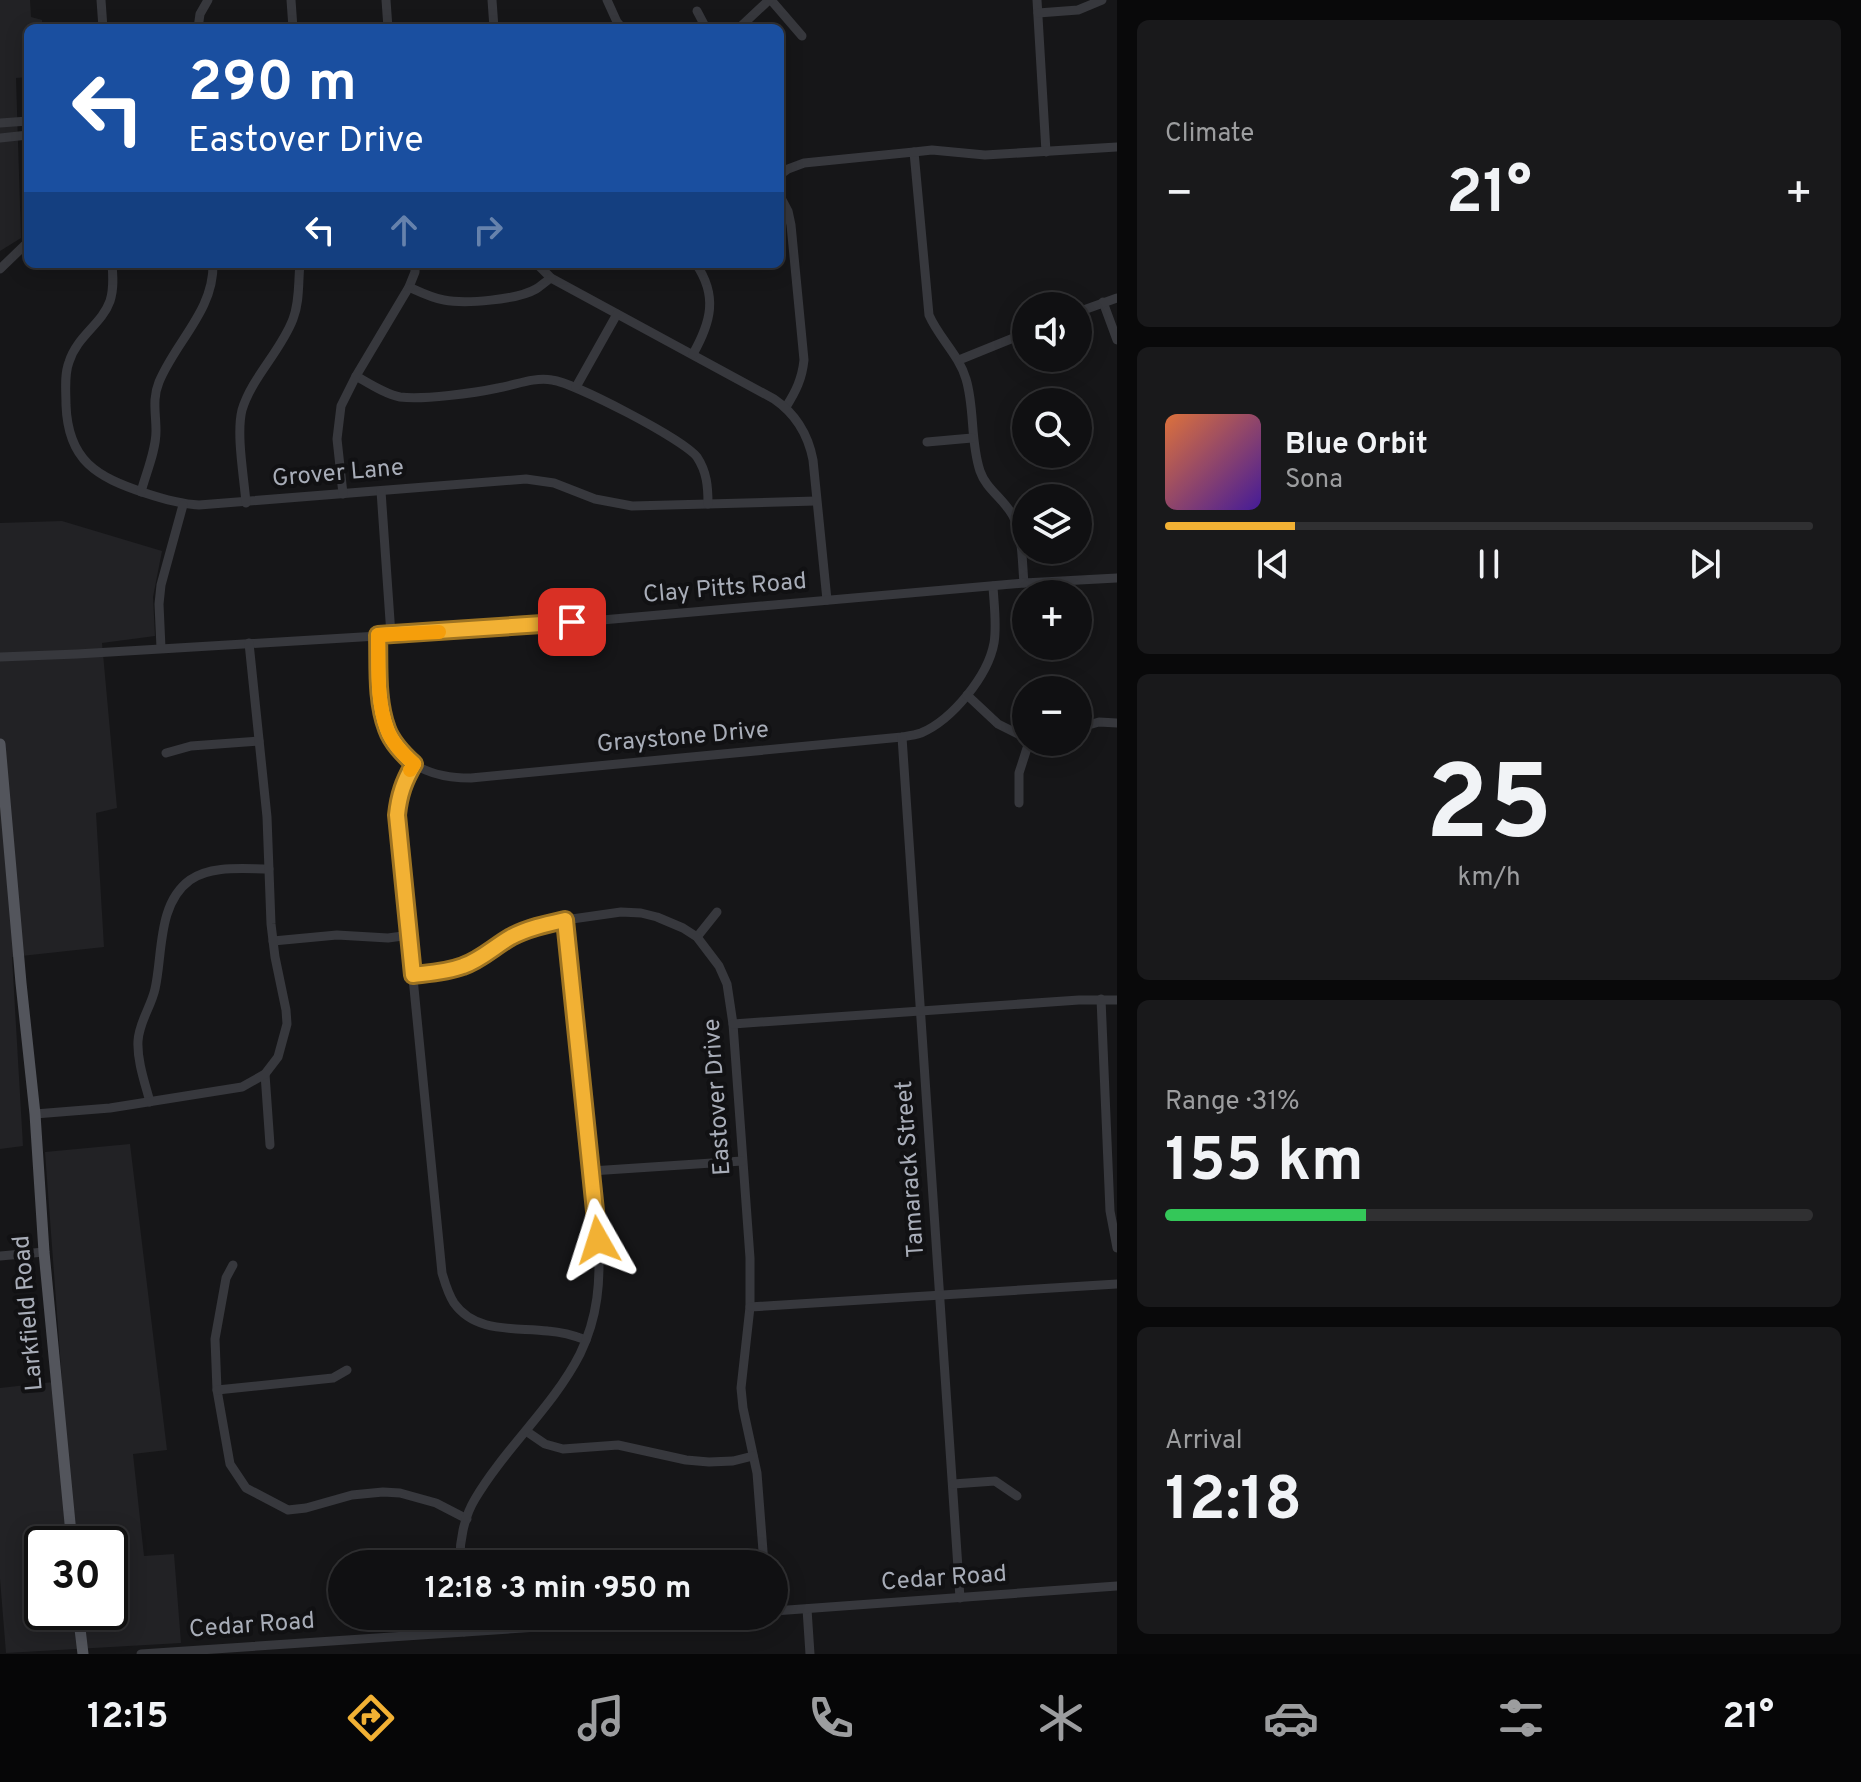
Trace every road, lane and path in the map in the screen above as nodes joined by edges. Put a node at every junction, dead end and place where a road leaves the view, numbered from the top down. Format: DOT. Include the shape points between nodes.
graph roads {
  1 [pos="101,0"];
  2 [pos="208,0"];
  3 [pos="291,0"];
  4 [pos="386,0"];
  5 [pos="492,0"];
  6 [pos="607,0"];
  7 [pos="770,0"];
  8 [pos="1037,0"];
  9 [pos="1102,0"];
  10 [pos="697,11"];
  11 [pos="1038,13"];
  12 [pos="103,24"];
  13 [pos="199,24"];
  14 [pos="293,24"];
  15 [pos="388,24"];
  16 [pos="494,24"];
  17 [pos="619,24"];
  18 [pos="704,24"];
  19 [pos="743,24"];
  20 [pos="802,36"];
  21 [pos="24,121"];
  22 [pos="2,123"];
  23 [pos="24,135"];
  24 [pos="3,137"];
  25 [pos="1117,147"];
  26 [pos="914,152"];
  27 [pos="1046,152"];
  28 [pos="784,173"];
  29 [pos="784,204"];
  30 [pos="24,246"];
  31 [pos="112,268"];
  32 [pos="213,268"];
  33 [pos="300,268"];
  34 [pos="415,268"];
  35 [pos="541,268"];
  36 [pos="698,268"];
  37 [pos="0,269"];
  38 [pos="551,278"];
  39 [pos="409,287"];
  40 [pos="1117,298"];
  41 [pos="1103,302"];
  42 [pos="1092,306"];
  43 [pos="617,314"];
  44 [pos="1012,339"];
  45 [pos="1117,340"];
  46 [pos="693,354"];
  47 [pos="959,360"];
  48 [pos="356,376"];
  49 [pos="576,387"];
  50 [pos="786,407"];
  51 [pos="972,438"];
  52 [pos="927,442"];
  53 [pos="381,491"];
  54 [pos="141,492"];
  55 [pos="343,494"];
  56 [pos="816,501"];
  57 [pos="246,503"];
  58 [pos="708,504"];
  59 [pos="183,505"];
  60 [pos="1117,578"];
  61 [pos="1024,580"];
  62 [pos="1080,580"];
  63 [pos="1012,584"];
  64 [pos="993,586"];
  65 [pos="827,600"];
  66 [pos="378,635"];
  67 [pos="391,635"];
  68 [pos="249,643"];
  69 [pos="161,648"];
  70 [pos="0,657"];
  71 [pos="967,695"];
  72 [pos="1117,723"];
  73 [pos="1092,724"];
  74 [pos="1012,731"];
  75 [pos="902,737"];
  76 [pos="259,741"];
  77 [pos="0,744"];
  78 [pos="166,753"];
  79 [pos="1024,756"];
  80 [pos="414,764"];
  81 [pos="1019,803"];
  82 [pos="269,869"];
  83 [pos="717,912"];
  84 [pos="565,920"];
  85 [pos="410,935"];
  86 [pos="697,937"];
  87 [pos="273,941"];
  88 [pos="413,975"];
  89 [pos="1101,999"];
  90 [pos="1117,1000"];
  91 [pos="921,1011"];
  92 [pos="733,1024"];
  93 [pos="265,1074"];
  94 [pos="150,1102"];
  95 [pos="35,1114"];
  96 [pos="270,1145"];
  97 [pos="1112,1160"];
  98 [pos="742,1161"];
  99 [pos="591,1171"];
  100 [pos="1117,1248"];
  101 [pos="44,1252"];
  102 [pos="0,1256"];
  103 [pos="233,1265"];
  104 [pos="1117,1284"];
  105 [pos="940,1295"];
  106 [pos="750,1307"];
  107 [pos="586,1340"];
  108 [pos="347,1370"];
  109 [pos="217,1390"];
  110 [pos="526,1431"];
  111 [pos="753,1456"];
  112 [pos="953,1484"];
  113 [pos="1017,1496"];
  114 [pos="467,1519"];
  115 [pos="70,1526"];
  116 [pos="461,1550"];
  117 [pos="763,1550"];
  118 [pos="1117,1586"];
  119 [pos="960,1598"];
  120 [pos="807,1609"];
  121 [pos="788,1610"];
  122 [pos="80,1630"];
  123 [pos="494,1630"];
  124 [pos="464,1632"];
  125 [pos="286,1649"];
  126 [pos="83,1654"];
  127 [pos="141,1654"];
  128 [pos="810,1654"];
  1 -- 12 [label="street"];
  2 -- 13 [label="street"];
  3 -- 14 [label="street"];
  4 -- 15 [label="street"];
  5 -- 16 [label="street"];
  6 -- 17 [label="street"];
  7 -- 19 [label="street"];
  7 -- 20 [label="street"];
  8 -- 11 [label="street"];
  9 -- 11 [label="street" via="1078,10"];
  10 -- 18 [label="street"];
  11 -- 27 [label="street"];
  21 -- 22 [label="street"];
  22 -- 24 [label="street"];
  23 -- 24 [label="street"];
  25 -- 27 [label="street"];
  26 -- 27 [label="street"];
  26 -- 28 [label="street" via="804,163"];
  26 -- 47 [label="street" via="929,315"];
  29 -- 50 [label="street" via="791,225 804,360 798,388"];
  30 -- 37 [label="street"];
  31 -- 54 [label="street, Grover Lane" via="110,301 67,366 66,417 87,463 100,475"];
  32 -- 54 [label="street" via="207,300 159,382 154,448"];
  33 -- 57 [label="street" via="292,322 242,410"];
  34 -- 39 [label="street"];
  35 -- 38 [label="street"];
  36 -- 46 [label="street" via="707,286 710,314"];
  38 -- 39 [label="street" via="510,298 471,301 440,299"];
  38 -- 43 [label="street"];
  39 -- 48 [label="street"];
  40 -- 41 [label="street"];
  41 -- 42 [label="street"];
  41 -- 45 [label="street"];
  43 -- 46 [label="street"];
  43 -- 49 [label="street"];
  44 -- 47 [label="street"];
  46 -- 50 [label="street"];
  47 -- 51 [label="street" via="970,392"];
  48 -- 49 [label="street" via="399,397 483,391 535,380"];
  48 -- 55 [label="street" via="338,423"];
  49 -- 58 [label="street" via="688,447 708,481"];
  50 -- 56 [label="street" via="810,444"];
  51 -- 52 [label="street"];
  51 -- 61 [label="street" via="981,476 1013,517"];
  53 -- 55 [label="street, Grover Lane"];
  53 -- 58 [label="street, Grover Lane" via="526,479 632,506"];
  53 -- 67 [label="street"];
  54 -- 59 [label="street, Grover Lane"];
  55 -- 57 [label="street, Grover Lane"];
  56 -- 58 [label="street, Grover Lane"];
  56 -- 65 [label="street"];
  57 -- 59 [label="street, Grover Lane"];
  59 -- 69 [label="street" via="161,585"];
  60 -- 62 [label="street, Clay Pitts Road"];
  63 -- 64 [label="street, Clay Pitts Road"];
  64 -- 65 [label="street, Clay Pitts Road"];
  64 -- 71 [label="street, Graystone Drive" via="994,643 982,676"];
  65 -- 67 [label="street, Clay Pitts Road"];
  66 -- 67 [label="street, Clay Pitts Road"];
  66 -- 68 [label="street, Clay Pitts Road"];
  66 -- 80 [label="street" via="387,728"];
  68 -- 69 [label="street, Clay Pitts Road"];
  68 -- 76 [label="street"];
  69 -- 70 [label="street, Clay Pitts Road"];
  71 -- 74 [label="street"];
  71 -- 75 [label="street, Graystone Drive" via="922,732"];
  72 -- 73 [label="street"];
  75 -- 80 [label="street, Graystone Drive" via="471,778 441,776"];
  75 -- 91 [label="street, Tamarack Street"];
  76 -- 78 [label="street"];
  76 -- 82 [label="street"];
  77 -- 95 [label="main road, Larkfield Road"];
  79 -- 81 [label="street"];
  80 -- 85 [label="street" via="404,780 397,815"];
  82 -- 87 [label="street"];
  82 -- 94 [label="street" via="203,874 188,881 170,904 154,993 138,1042"];
  83 -- 86 [label="street"];
  84 -- 86 [label="street, Eastover Drive" via="641,913"];
  84 -- 88 [label="street, Eastover Drive" via="511,937 464,966"];
  84 -- 99 [label="street"];
  85 -- 87 [label="street"];
  85 -- 88 [label="street"];
  86 -- 92 [label="street, Eastover Drive" via="727,984"];
  87 -- 93 [label="street" via="287,1024 278,1057"];
  88 -- 107 [label="street" via="447,1288 468,1317 488,1326"];
  89 -- 90 [label="street"];
  89 -- 91 [label="street"];
  89 -- 97 [label="street"];
  91 -- 92 [label="street"];
  91 -- 105 [label="street, Tamarack Street"];
  92 -- 98 [label="street, Eastover Drive"];
  93 -- 94 [label="street" via="242,1087"];
  93 -- 96 [label="street"];
  94 -- 95 [label="street"];
  95 -- 101 [label="main road, Larkfield Road"];
  97 -- 100 [label="street" via="1110,1211"];
  98 -- 99 [label="street"];
  98 -- 106 [label="street, Eastover Drive"];
  99 -- 107 [label="street" via="600,1269"];
  101 -- 102 [label="street"];
  101 -- 115 [label="main road, Larkfield Road"];
  103 -- 109 [label="street" via="215,1339"];
  104 -- 105 [label="street"];
  105 -- 106 [label="street"];
  105 -- 112 [label="street, Tamarack Street"];
  106 -- 111 [label="street, Eastover Drive" via="741,1388"];
  107 -- 110 [label="street"];
  108 -- 109 [label="street" via="333,1378"];
  109 -- 114 [label="street" via="230,1464 246,1488 288,1510 383,1492 418,1496"];
  110 -- 111 [label="street" via="563,1449 618,1445 709,1462"];
  110 -- 114 [label="street" via="474,1500"];
  111 -- 117 [label="street, Eastover Drive"];
  112 -- 113 [label="street" via="995,1481"];
  112 -- 119 [label="street, Tamarack Street"];
  114 -- 116 [label="street"];
  118 -- 119 [label="street, Cedar Road"];
  119 -- 120 [label="street, Cedar Road"];
  120 -- 121 [label="street, Cedar Road"];
  120 -- 128 [label="street"];
  122 -- 126 [label="main road"];
  123 -- 124 [label="street, Cedar Road"];
  124 -- 125 [label="street, Cedar Road"];
  125 -- 127 [label="street, Cedar Road"];
}
